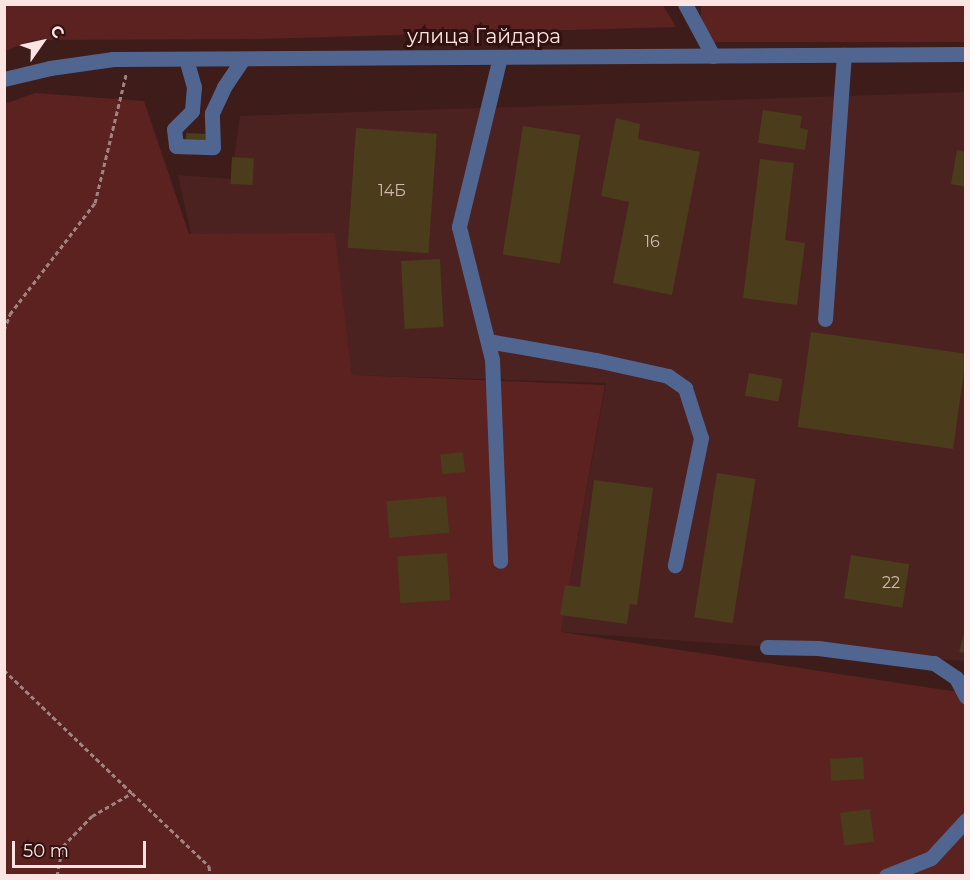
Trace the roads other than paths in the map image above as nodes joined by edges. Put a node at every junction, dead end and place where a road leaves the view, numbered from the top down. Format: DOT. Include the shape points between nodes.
graph roads {
  1 [pos="686,4"];
  2 [pos="966,54"];
  3 [pos="844,55"];
  4 [pos="713,56"];
  5 [pos="500,57"];
  6 [pos="243,58"];
  7 [pos="186,59"];
  8 [pos="4,79"];
  9 [pos="825,319"];
  10 [pos="488,341"];
  11 [pos="500,561"];
  12 [pos="675,565"];
  13 [pos="767,647"];
  14 [pos="966,697"];
  15 [pos="966,820"];
  16 [pos="886,876"];
  1 -- 4 [label="street"];
  2 -- 3 [label="street, улица Гайдара"];
  3 -- 4 [label="street, улица Гайдара"];
  3 -- 9 [label="street"];
  4 -- 5 [label="street, улица Гайдара"];
  5 -- 6 [label="street, улица Гайдара"];
  5 -- 10 [label="street" via="459,227"];
  6 -- 7 [label="street, улица Гайдара"];
  6 -- 7 [label="street" via="212,113 213,147 176,146 174,129 192,111 194,87"];
  7 -- 8 [label="street, улица Гайдара" via="130,59 50,68"];
  10 -- 11 [label="street" via="492,359"];
  10 -- 12 [label="street" via="668,376 685,388 701,438"];
  13 -- 14 [label="street" via="818,648 934,663 956,678"];
  15 -- 16 [label="street" via="931,858"];
}
